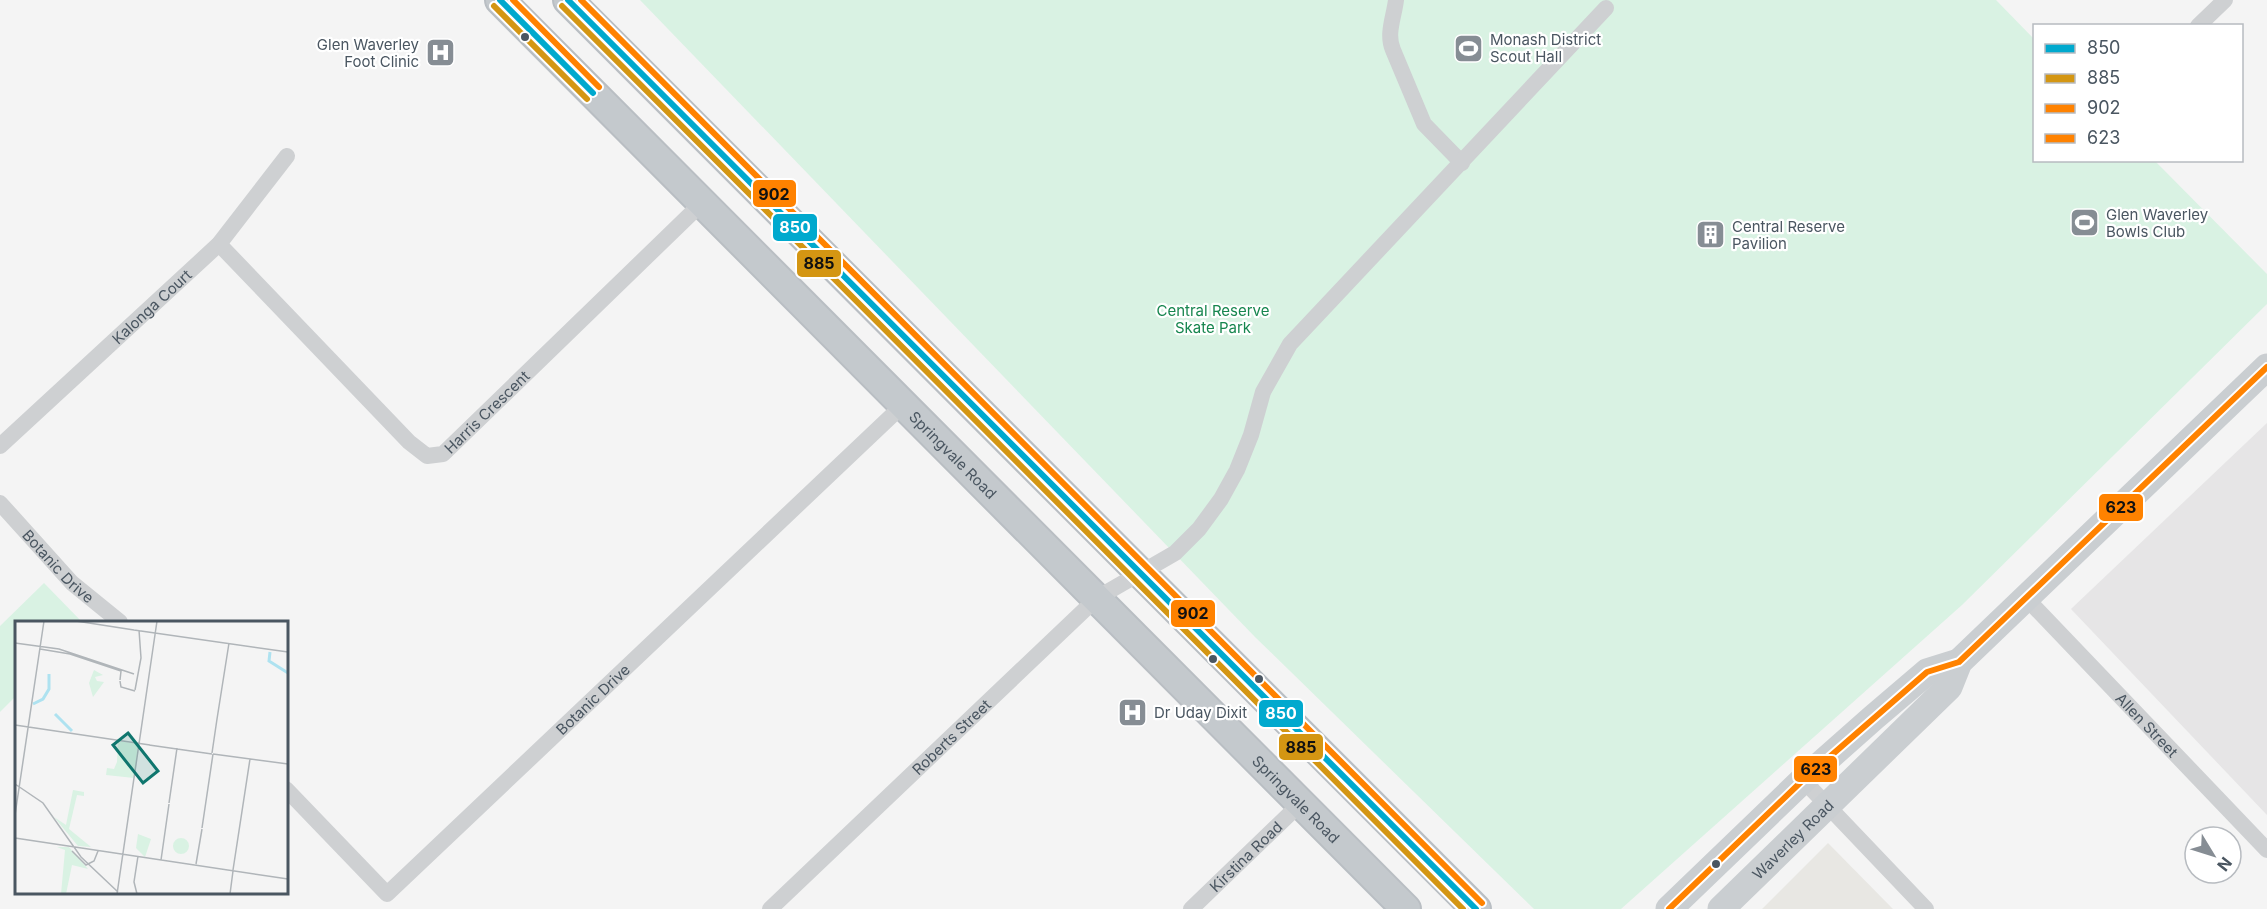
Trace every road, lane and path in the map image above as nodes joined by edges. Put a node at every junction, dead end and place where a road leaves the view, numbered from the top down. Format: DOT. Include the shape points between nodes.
graph roads {
  1 [pos="500,0"];
  2 [pos="568,0"];
  3 [pos="1396,0"];
  4 [pos="2224,0"];
  5 [pos="1606,8"];
  6 [pos="2200,24"];
  7 [pos="287,156"];
  8 [pos="1462,163"];
  9 [pos="702,203"];
  10 [pos="219,244"];
  11 [pos="2267,367"];
  12 [pos="903,405"];
  13 [pos="0,446"];
  14 [pos="0,503"];
  15 [pos="1140,575"];
  16 [pos="1097,598"];
  17 [pos="2027,599"];
  18 [pos="119,621"];
  19 [pos="1959,662"];
  20 [pos="1803,780"];
  21 [pos="288,791"];
  22 [pos="1301,803"];
  23 [pos="1827,806"];
  24 [pos="2267,850"];
  25 [pos="770,909"];
  26 [pos="1191,909"];
  27 [pos="1406,909"];
  28 [pos="1476,909"];
  29 [pos="1669,909"];
  30 [pos="1721,909"];
  31 [pos="1926,909"];
  1 -- 9 [label="highway, Springvale Road"];
  2 -- 15 [label="highway"];
  3 -- 8 [label="street" via="1390,27 1392,50 1424,124"];
  4 -- 6 [label="street"];
  5 -- 8 [label="street, Roberts Street"];
  7 -- 10 [label="street, Kalonga Court"];
  8 -- 15 [label="street, Roberts Street" via="1290,344 1263,392 1247,450 1221,499 1175,553"];
  9 -- 10 [label="street, Harris Crescent" via="443,454 427,456 409,442"];
  9 -- 12 [label="highway, Springvale Road"];
  10 -- 13 [label="street, Kalonga Court"];
  11 -- 17 [label="main road, Waverley Road"];
  12 -- 16 [label="highway, Springvale Road"];
  12 -- 21 [label="street, Botanic Drive" via="387,894"];
  14 -- 18 [label="street, Botanic Drive" via="72,583"];
  15 -- 16 [label="street, Roberts Street"];
  15 -- 28 [label="highway"];
  16 -- 22 [label="highway, Springvale Road"];
  16 -- 25 [label="street, Roberts Street"];
  17 -- 19 [label="main road, Waverley Road"];
  17 -- 24 [label="street, Allen Street"];
  19 -- 20 [label="main road, Waverley Road" via="1927,672"];
  19 -- 23 [label="main road, Waverley Road" via="1949,687"];
  20 -- 23 [label="street"];
  20 -- 29 [label="main road, Waverley Road"];
  22 -- 26 [label="street, Kirstina Road"];
  22 -- 27 [label="highway, Springvale Road"];
  23 -- 30 [label="main road, Waverley Road"];
  23 -- 31 [label="street"];
}
